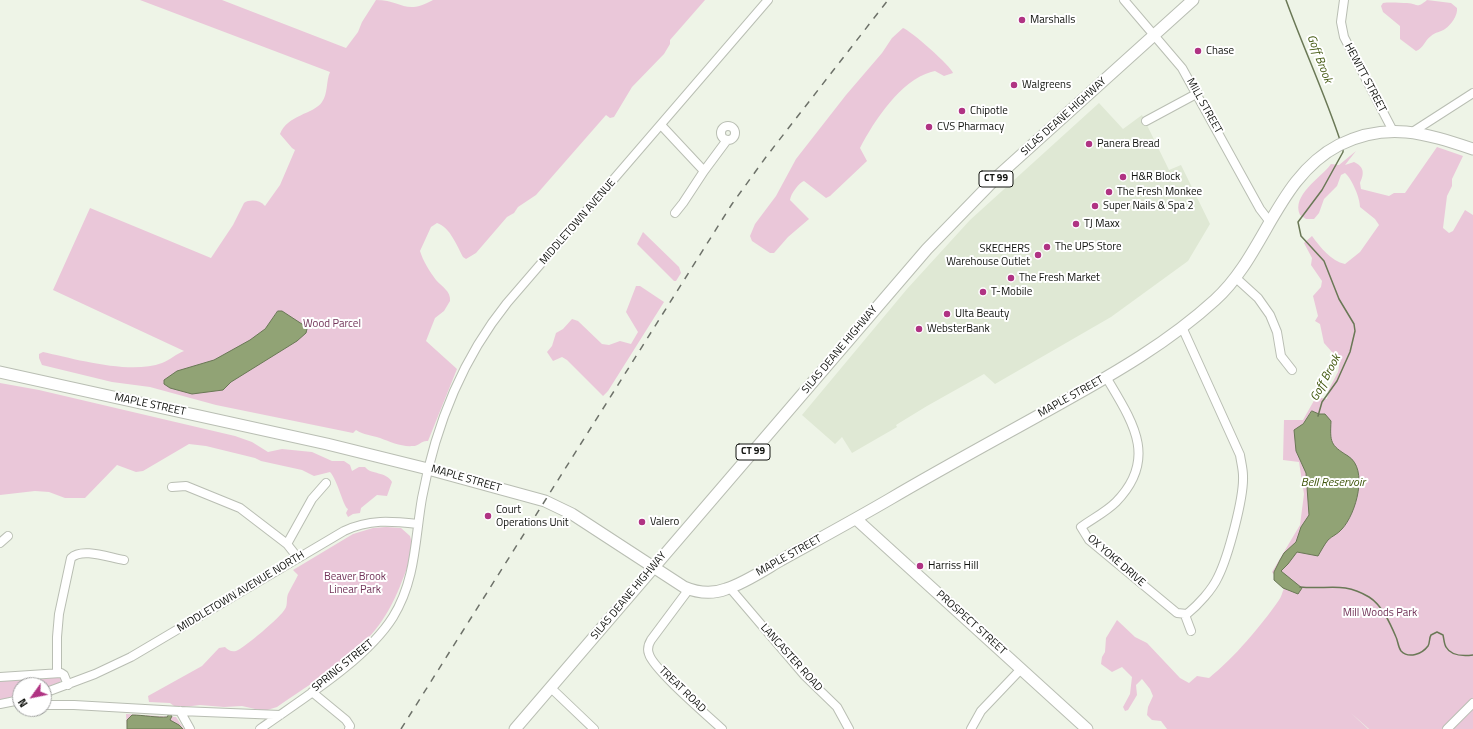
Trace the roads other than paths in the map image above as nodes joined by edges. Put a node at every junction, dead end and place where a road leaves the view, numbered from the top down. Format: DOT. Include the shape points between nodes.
graph roads {
  1 [pos="768,0"];
  2 [pos="1124,0"];
  3 [pos="1193,0"];
  4 [pos="1344,0"];
  5 [pos="1155,34"];
  6 [pos="1198,93"];
  7 [pos="1473,94"];
  8 [pos="1146,121"];
  9 [pos="661,125"];
  10 [pos="1393,131"];
  11 [pos="1414,132"];
  12 [pos="727,140"];
  13 [pos="1473,149"];
  14 [pos="704,171"];
  15 [pos="675,213"];
  16 [pos="1270,222"];
  17 [pos="1236,278"];
  18 [pos="1182,327"];
  19 [pos="1292,370"];
  20 [pos="0,372"];
  21 [pos="1106,377"];
  22 [pos="428,469"];
  23 [pos="326,483"];
  24 [pos="172,487"];
  25 [pos="856,518"];
  26 [pos="418,524"];
  27 [pos="8,536"];
  28 [pos="0,543"];
  29 [pos="287,544"];
  30 [pos="298,558"];
  31 [pos="124,560"];
  32 [pos="654,566"];
  33 [pos="730,588"];
  34 [pos="689,589"];
  35 [pos="1185,615"];
  36 [pos="1191,631"];
  37 [pos="1021,669"];
  38 [pos="57,672"];
  39 [pos="0,677"];
  40 [pos="68,685"];
  41 [pos="551,688"];
  42 [pos="52,690"];
  43 [pos="312,692"];
  44 [pos="12,702"];
  45 [pos="1473,703"];
  46 [pos="0,704"];
  47 [pos="52,705"];
  48 [pos="180,711"];
  49 [pos="280,715"];
  50 [pos="190,729"];
  51 [pos="260,729"];
  52 [pos="349,729"];
  53 [pos="516,729"];
  54 [pos="594,729"];
  55 [pos="722,729"];
  56 [pos="849,729"];
  57 [pos="971,729"];
  58 [pos="1086,729"];
  59 [pos="1447,729"];
  1 -- 9 [label="street, MIDDLETOWN AVENUE"];
  2 -- 5 [label="street, MILL STREET"];
  3 -- 5 [label="main road, SILAS DEANE HIGHWAY / CT 99"];
  4 -- 10 [label="street, HEWITT STREET" via="1341,22 1344,37"];
  5 -- 6 [label="street, MILL STREET"];
  5 -- 32 [label="main road, SILAS DEANE HIGHWAY / CT 99" via="999,175 927,249"];
  6 -- 8 [label="street"];
  6 -- 16 [label="street, MILL STREET" via="1260,209"];
  7 -- 11 [label="street"];
  9 -- 14 [label="street"];
  9 -- 22 [label="street, MIDDLETOWN AVENUE" via="507,303 483,335 451,402"];
  10 -- 11 [label="main road, MAPLE STREET"];
  10 -- 16 [label="main road, MAPLE STREET" via="1361,137 1342,144 1314,161 1290,188"];
  11 -- 13 [label="main road, MAPLE STREET"];
  12 -- 14 [label="street"];
  14 -- 15 [label="street"];
  16 -- 17 [label="main road, MAPLE STREET"];
  17 -- 18 [label="main road, MAPLE STREET" via="1216,299"];
  17 -- 19 [label="street" via="1258,298 1270,315 1277,332 1281,356"];
  18 -- 21 [label="main road, MAPLE STREET"];
  18 -- 35 [label="street" via="1240,455 1243,477 1241,498 1218,578 1196,606"];
  20 -- 22 [label="main road, MAPLE STREET" via="327,444"];
  21 -- 25 [label="main road, MAPLE STREET"];
  21 -- 35 [label="street, OX YOKE DRIVE" via="1125,410 1138,441 1139,465 1129,486 1115,503 1081,527 1089,540 1177,613"];
  22 -- 26 [label="street, SPRING STREET"];
  22 -- 32 [label="main road, MAPLE STREET" via="557,506"];
  23 -- 29 [label="street" via="309,503"];
  24 -- 29 [label="street" via="186,486 240,508"];
  25 -- 33 [label="main road, MAPLE STREET"];
  25 -- 37 [label="main road, PROSPECT STREET"];
  26 -- 30 [label="street, MIDDLETOWN AVENUE NORTH" via="384,521 356,525"];
  26 -- 43 [label="street, SPRING STREET" via="411,575 393,618 367,650"];
  27 -- 28 [label="street"];
  29 -- 30 [label="street"];
  30 -- 40 [label="street, MIDDLETOWN AVENUE NORTH" via="131,657"];
  31 -- 38 [label="street" via="83,552 71,558 59,614"];
  32 -- 34 [label="main road, MAPLE STREET"];
  32 -- 41 [label="main road, SILAS DEANE HIGHWAY / CT 99"];
  33 -- 34 [label="main road, MAPLE STREET" via="714,592"];
  33 -- 56 [label="street, LANCASTER ROAD" via="805,676 837,707"];
  34 -- 55 [label="street, TREAT ROAD" via="648,644 649,654 657,668"];
  35 -- 36 [label="street"];
  37 -- 57 [label="street" via="981,711"];
  37 -- 58 [label="main road, PROSPECT STREET"];
  38 -- 39 [label="street"];
  38 -- 40 [label="street" via="64,675"];
  40 -- 42 [label="street, MIDDLETOWN AVENUE NORTH"];
  41 -- 53 [label="main road, SILAS DEANE HIGHWAY / CT 99"];
  41 -- 54 [label="street"];
  43 -- 49 [label="street, SPRING STREET"];
  43 -- 52 [label="street" via="346,720"];
  44 -- 46 [label="street"];
  45 -- 59 [label="street"];
  47 -- 48 [label="street"];
  48 -- 49 [label="street"];
  48 -- 50 [label="street"];
  49 -- 51 [label="street, SPRING STREET"];
}
